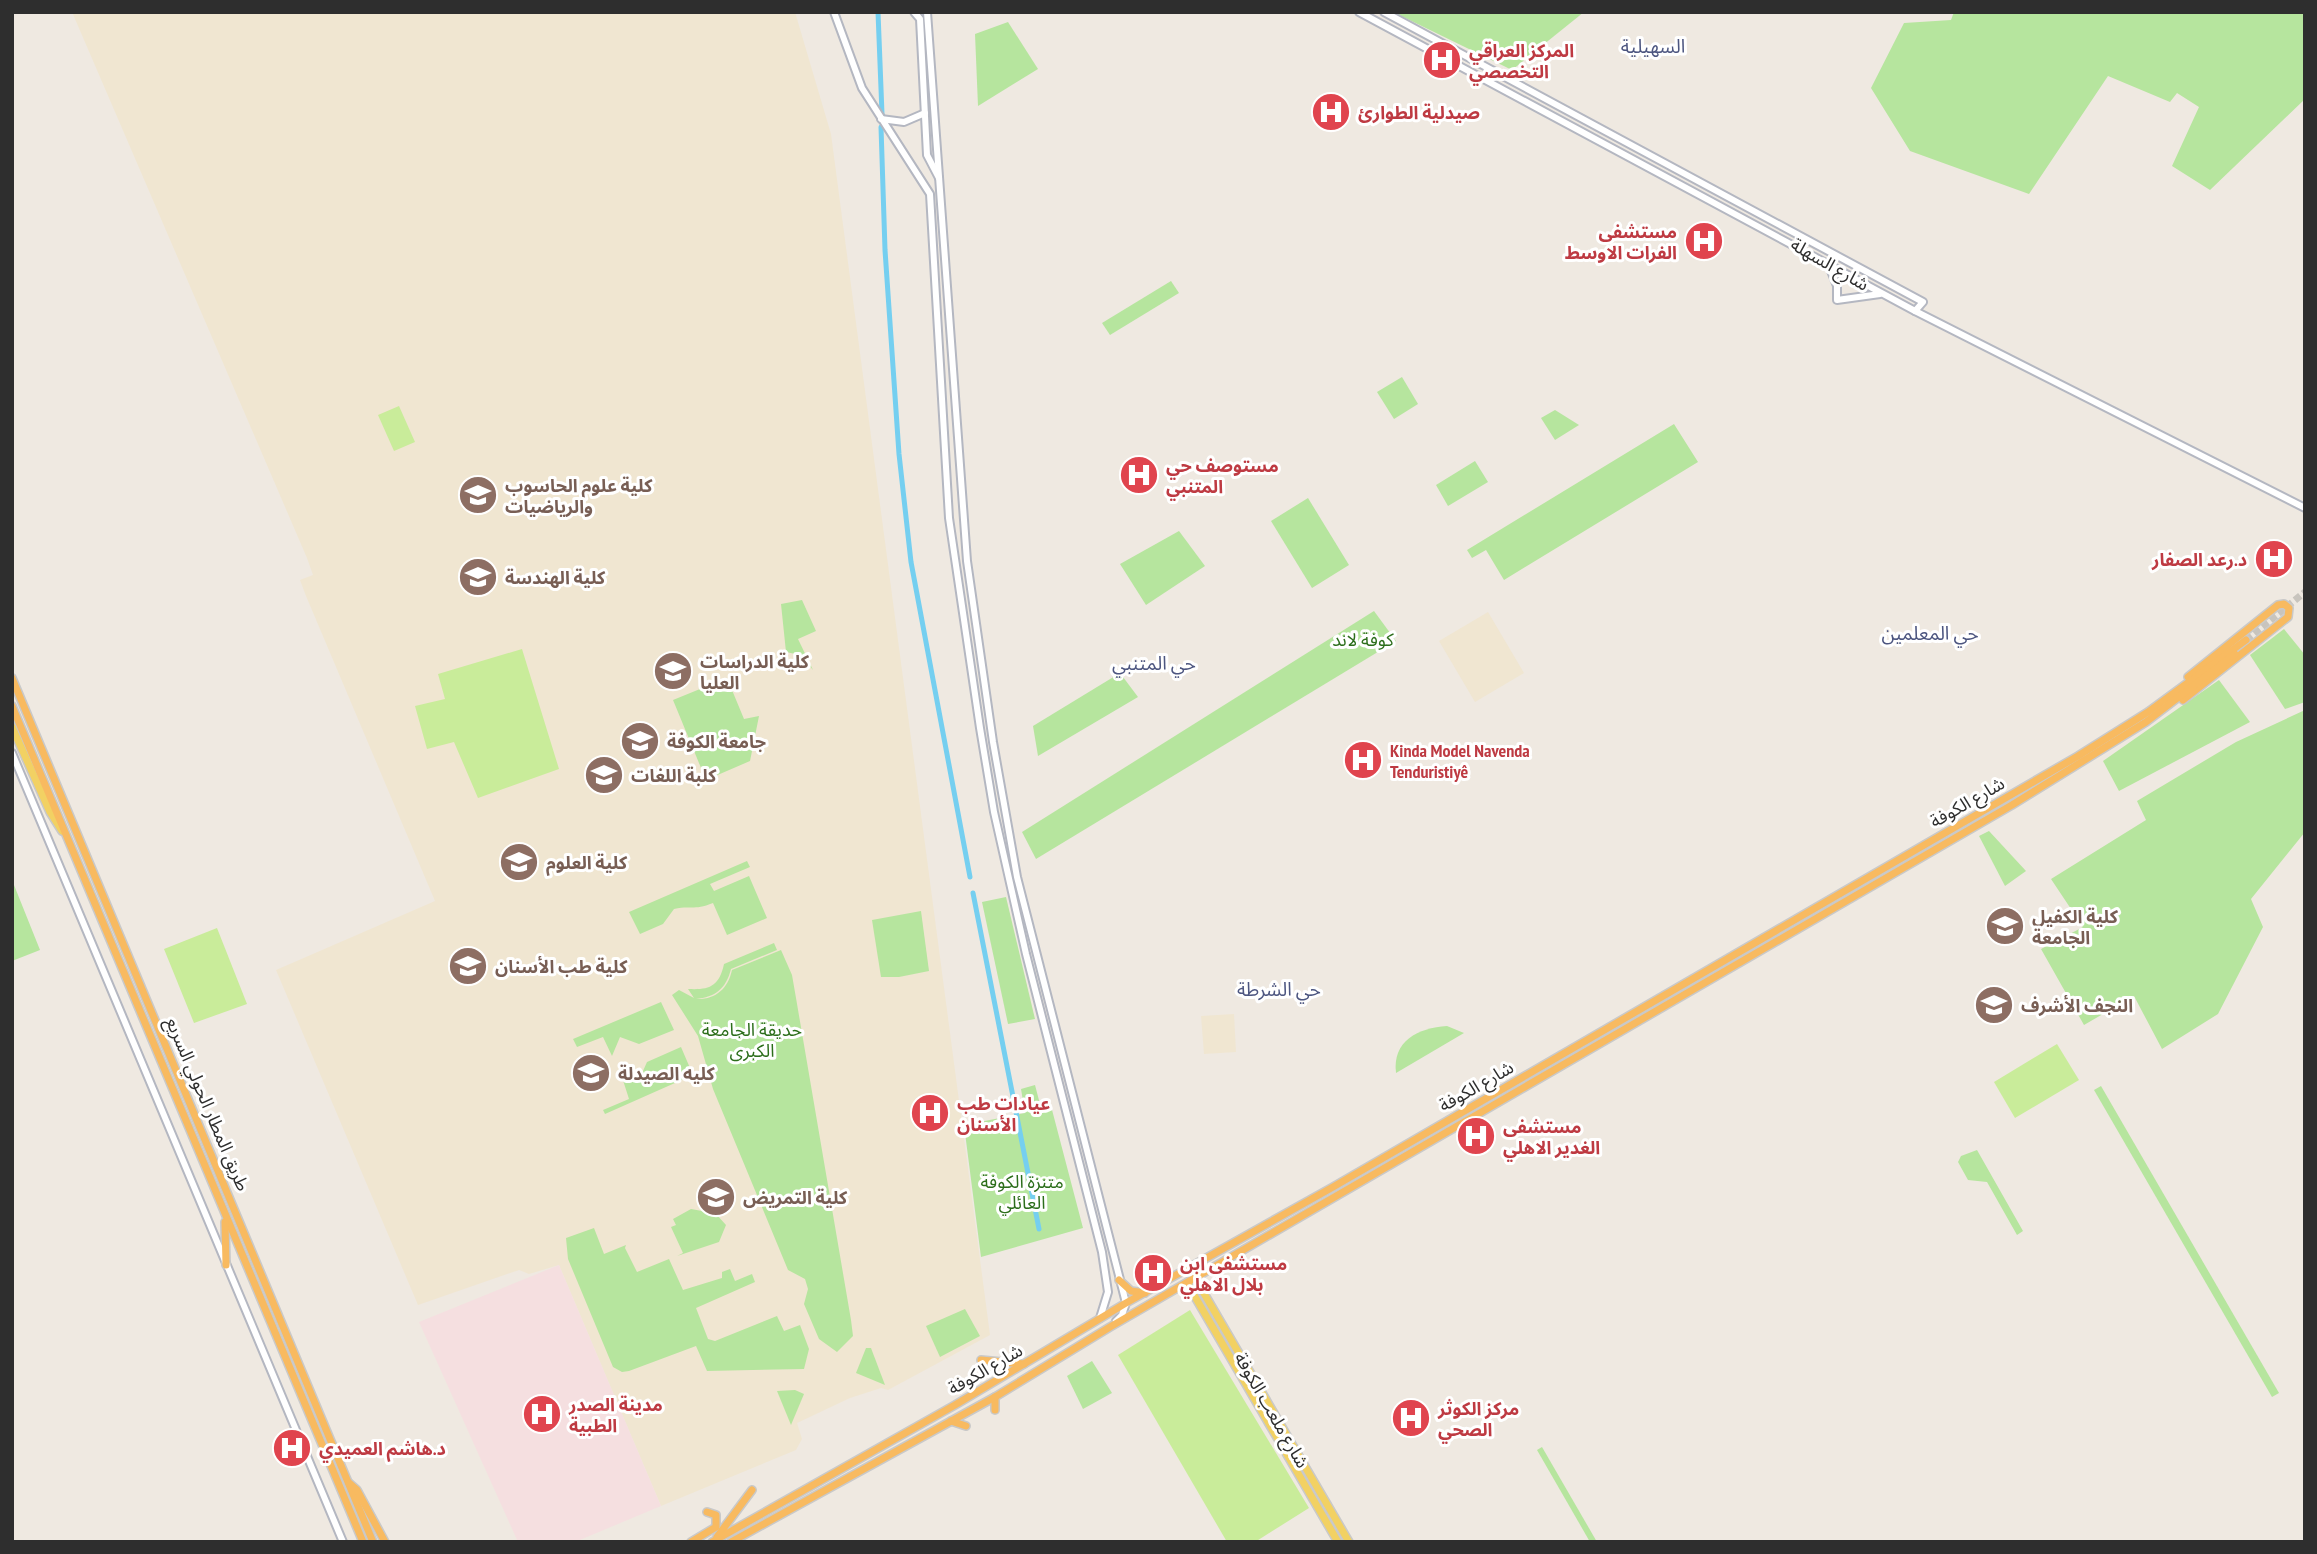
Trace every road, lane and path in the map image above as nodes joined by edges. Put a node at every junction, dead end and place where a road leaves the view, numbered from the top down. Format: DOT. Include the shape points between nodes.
graph roads {
  1 [pos="834,12"];
  2 [pos="842,12"];
  3 [pos="914,12"];
  4 [pos="927,12"];
  5 [pos="1359,12"];
  6 [pos="1384,12"];
  7 [pos="838,23"];
  8 [pos="925,113"];
  9 [pos="881,119"];
  10 [pos="1632,145"];
  11 [pos="1627,155"];
  12 [pos="941,183"];
  13 [pos="1827,263"];
  14 [pos="1882,294"];
  15 [pos="1915,311"];
  16 [pos="2305,508"];
  17 [pos="954,556"];
  18 [pos="967,556"];
  19 [pos="968,570"];
  20 [pos="957,573"];
  21 [pos="2248,641"];
  22 [pos="12,678"];
  23 [pos="12,706"];
  24 [pos="2151,714"];
  25 [pos="12,727"];
  26 [pos="12,753"];
  27 [pos="2007,797"];
  28 [pos="2011,805"];
  29 [pos="1989,807"];
  30 [pos="1993,815"];
  31 [pos="70,844"];
  32 [pos="1753,945"];
  33 [pos="1757,953"];
  34 [pos="1734,956"];
  35 [pos="1740,964"];
  36 [pos="1057,1037"];
  37 [pos="1048,1040"];
  38 [pos="171,1056"];
  39 [pos="159,1059"];
  40 [pos="177,1070"];
  41 [pos="166,1075"];
  42 [pos="1494,1093"];
  43 [pos="1489,1108"];
  44 [pos="1463,1111"];
  45 [pos="1454,1128"];
  46 [pos="223,1211"];
  47 [pos="226,1265"];
  48 [pos="1116,1266"];
  49 [pos="1105,1267"];
  50 [pos="1195,1278"];
  51 [pos="1119,1280"];
  52 [pos="1165,1283"];
  53 [pos="1187,1283"];
  54 [pos="1173,1291"];
  55 [pos="1146,1293"];
  56 [pos="1126,1303"];
  57 [pos="1100,1320"];
  58 [pos="1110,1326"];
  59 [pos="1098,1335"];
  60 [pos="1104,1345"];
  61 [pos="981,1360"];
  62 [pos="1025,1364"];
  63 [pos="975,1393"];
  64 [pos="995,1397"];
  65 [pos="955,1405"];
  66 [pos="981,1405"];
  67 [pos="995,1410"];
  68 [pos="961,1416"];
  69 [pos="1271,1420"];
  70 [pos="951,1421"];
  71 [pos="966,1426"];
  72 [pos="1280,1433"];
  73 [pos="349,1483"];
  74 [pos="752,1490"];
  75 [pos="707,1512"];
  76 [pos="714,1541"];
  77 [pos="343,1542"];
  78 [pos="363,1542"];
  79 [pos="373,1542"];
  80 [pos="385,1542"];
  81 [pos="691,1542"];
  82 [pos="731,1542"];
  83 [pos="1338,1542"];
  84 [pos="1349,1542"];
  1 -- 7 [label="main road"];
  2 -- 7 [label="main road"];
  3 -- 8 [label="main road" via="920,19"];
  4 -- 12 [label="main road"];
  5 -- 11 [label="main road, شارع السهلة"];
  6 -- 10 [label="main road, شارع السهلة"];
  7 -- 9 [label="main road" via="862,88"];
  8 -- 9 [label="main road" via="904,122"];
  8 -- 12 [label="main road" via="927,155"];
  9 -- 17 [label="main road" via="930,194"];
  10 -- 11 [label="main road"];
  10 -- 15 [label="main road, شارع السهلة" via="1923,302"];
  11 -- 13 [label="main road, شارع السهلة"];
  12 -- 18 [label="main road"];
  13 -- 14 [label="main road, شارع السهلة"];
  13 -- 14 [label="main road" via="1834,274 1837,300"];
  14 -- 15 [label="main road, شارع السهلة"];
  15 -- 16 [label="main road, شارع السهلة"];
  17 -- 18 [label="main road" via="960,561"];
  17 -- 20 [label="main road"];
  18 -- 19 [label="main road"];
  19 -- 20 [label="main road"];
  19 -- 36 [label="main road" via="1003,807"];
  20 -- 37 [label="main road" via="994,812"];
  21 -- 24 [label="highway, شارع الكوفة"];
  22 -- 38 [label="highway, طريق المطار الحولي السريع"];
  23 -- 31 [label="highway, طريق المطار الحولي السريع"];
  24 -- 24 [label="highway" via="2179,703 2222,671 2288,617 2289,608 2278,605"];
  24 -- 27 [label="highway, شارع الكوفة"];
  24 -- 28 [label="highway, شارع الكوفة"];
  25 -- 31 [label="main road" via="50,812"];
  26 -- 47 [label="main road"];
  27 -- 28 [label="highway"];
  27 -- 29 [label="highway, شارع الكوفة"];
  28 -- 30 [label="highway, شارع الكوفة"];
  29 -- 30 [label="highway"];
  29 -- 32 [label="highway, شارع الكوفة"];
  30 -- 33 [label="highway, شارع الكوفة"];
  31 -- 39 [label="highway, طريق المطار الحولي السريع"];
  32 -- 33 [label="highway" via="1751,950"];
  32 -- 34 [label="highway, شارع الكوفة"];
  33 -- 35 [label="highway, شارع الكوفة"];
  34 -- 35 [label="highway" via="1740,958"];
  34 -- 42 [label="highway, شارع الكوفة"];
  35 -- 43 [label="highway, شارع الكوفة"];
  36 -- 37 [label="main road"];
  36 -- 48 [label="main road"];
  37 -- 49 [label="main road"];
  38 -- 39 [label="highway"];
  38 -- 40 [label="highway, طريق المطار الحولي السريع"];
  39 -- 41 [label="highway, طريق المطار الحولي السريع"];
  40 -- 41 [label="highway"];
  40 -- 73 [label="highway, طريق المطار الحولي السريع"];
  41 -- 46 [label="highway, طريق المطار الحولي السريع"];
  42 -- 43 [label="highway" via="1481,1105"];
  42 -- 44 [label="highway, شارع الكوفة"];
  43 -- 45 [label="highway, شارع الكوفة"];
  44 -- 45 [label="highway" via="1469,1114"];
  44 -- 52 [label="highway, شارع الكوفة"];
  45 -- 50 [label="highway, شارع الكوفة"];
  46 -- 47 [label="highway"];
  46 -- 78 [label="highway, طريق المطار الحولي السريع"];
  47 -- 77 [label="main road"];
  48 -- 49 [label="main road" via="1111,1270"];
  48 -- 51 [label="main road"];
  49 -- 57 [label="main road" via="1108,1292"];
  50 -- 53 [label="highway, شارع الكوفة"];
  50 -- 69 [label="main road, شارع ملعب الكوفة"];
  51 -- 55 [label="highway" via="1131,1291"];
  51 -- 56 [label="main road"];
  52 -- 54 [label="highway"];
  52 -- 55 [label="highway, شارع الكوفة"];
  53 -- 54 [label="highway, شارع الكوفة"];
  53 -- 69 [label="main road, شارع ملعب الكوفة"];
  54 -- 58 [label="highway, شارع الكوفة"];
  55 -- 56 [label="highway, شارع الكوفة"];
  56 -- 57 [label="highway, شارع الكوفة"];
  56 -- 58 [label="main road" via="1122,1315"];
  57 -- 62 [label="highway, شارع الكوفة"];
  58 -- 59 [label="highway, شارع الكوفة"];
  59 -- 60 [label="highway"];
  59 -- 64 [label="highway, شارع الكوفة"];
  61 -- 62 [label="highway"];
  62 -- 63 [label="highway, شارع الكوفة"];
  63 -- 65 [label="highway, شارع الكوفة"];
  63 -- 66 [label="highway"];
  64 -- 66 [label="highway, شارع الكوفة"];
  64 -- 67 [label="highway"];
  65 -- 68 [label="highway"];
  65 -- 76 [label="highway, شارع الكوفة"];
  66 -- 68 [label="highway, شارع الكوفة"];
  68 -- 70 [label="highway, شارع الكوفة"];
  69 -- 72 [label="main road, شارع ملعب الكوفة"];
  70 -- 71 [label="highway"];
  70 -- 82 [label="highway, شارع الكوفة"];
  72 -- 83 [label="main road, شارع ملعب الكوفة"];
  72 -- 84 [label="main road, شارع ملعب الكوفة"];
  73 -- 79 [label="highway, طريق المطار الحولي السريع"];
  73 -- 80 [label="highway" via="358,1490"];
  74 -- 76 [label="highway"];
  75 -- 81 [label="highway" via="716,1515 716,1527"];
}
